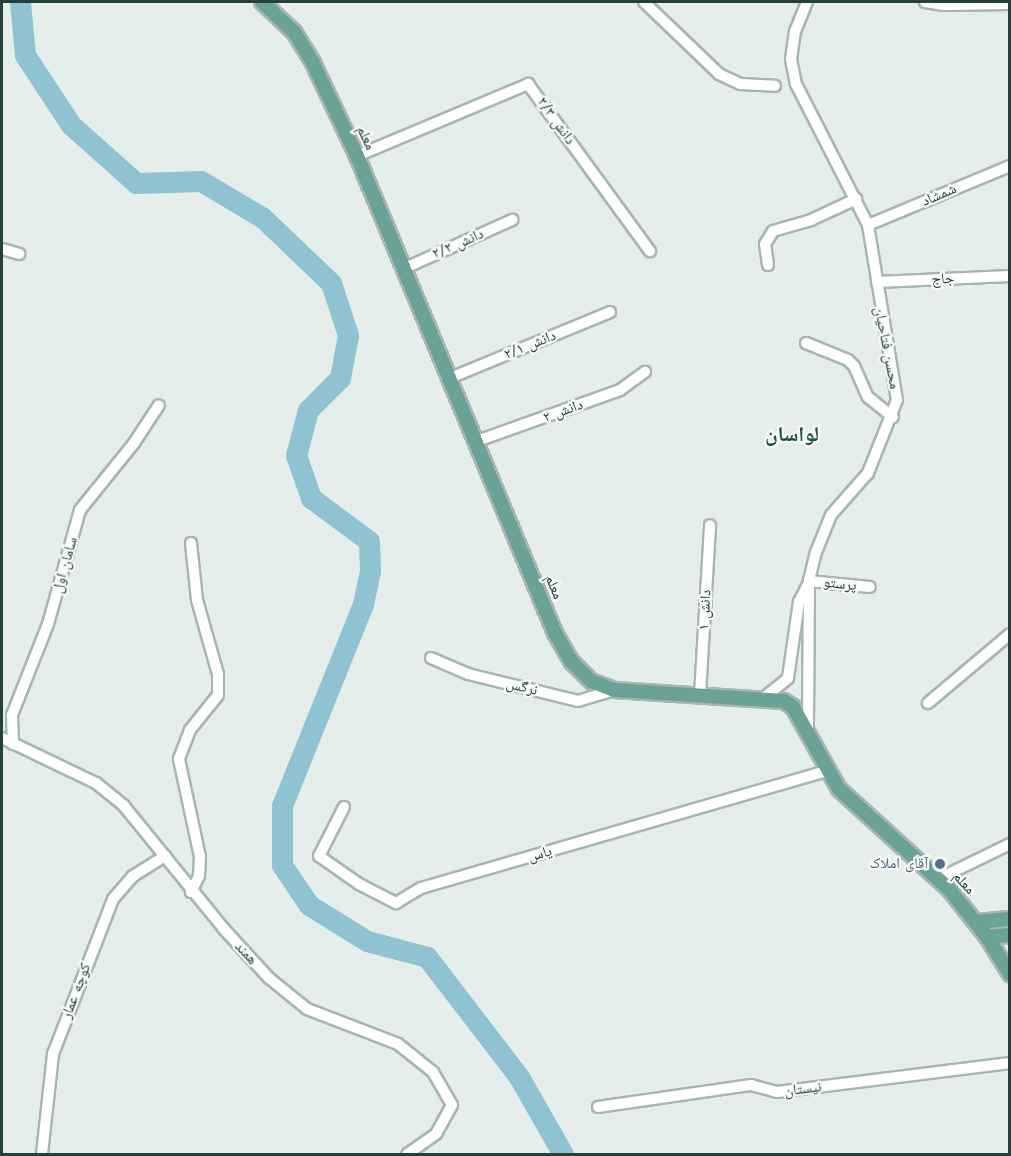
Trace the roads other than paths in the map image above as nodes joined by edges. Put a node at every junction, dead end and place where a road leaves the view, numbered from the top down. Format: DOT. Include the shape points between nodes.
graph roads {
  1 [pos="262,2"];
  2 [pos="644,2"];
  3 [pos="807,2"];
  4 [pos="925,2"];
  5 [pos="1010,4"];
  6 [pos="775,86"];
  7 [pos="357,156"];
  8 [pos="1010,166"];
  9 [pos="856,199"];
  10 [pos="512,220"];
  11 [pos="868,225"];
  12 [pos="2,249"];
  13 [pos="650,251"];
  14 [pos="19,254"];
  15 [pos="768,266"];
  16 [pos="403,269"];
  17 [pos="1010,276"];
  18 [pos="877,282"];
  19 [pos="610,312"];
  20 [pos="806,343"];
  21 [pos="645,372"];
  22 [pos="450,378"];
  23 [pos="159,405"];
  24 [pos="893,417"];
  25 [pos="477,441"];
  26 [pos="710,525"];
  27 [pos="191,543"];
  28 [pos="809,581"];
  29 [pos="870,587"];
  30 [pos="1010,634"];
  31 [pos="431,658"];
  32 [pos="615,690"];
  33 [pos="700,695"];
  34 [pos="760,700"];
  35 [pos="928,703"];
  36 [pos="808,730"];
  37 [pos="2,738"];
  38 [pos="13,744"];
  39 [pos="827,771"];
  40 [pos="344,807"];
  41 [pos="1010,844"];
  42 [pos="165,856"];
  43 [pos="938,879"];
  44 [pos="191,892"];
  45 [pos="1010,920"];
  46 [pos="976,922"];
  47 [pos="1010,935"];
  48 [pos="987,937"];
  49 [pos="1010,974"];
  50 [pos="1010,1063"];
  51 [pos="598,1107"];
  52 [pos="42,1155"];
  53 [pos="407,1155"];
  1 -- 7 [label="main road, معلم" via="294,32"];
  2 -- 6 [label="street" via="719,74 740,84"];
  3 -- 9 [label="street, محسن فتاحیان" via="795,31 791,59 796,84"];
  4 -- 5 [label="street"];
  7 -- 13 [label="street, دانش ۲/۳" via="528,84"];
  7 -- 16 [label="main road, معلم"];
  8 -- 11 [label="street, شمشاد"];
  9 -- 11 [label="street, محسن فتاحیان"];
  9 -- 15 [label="street" via="811,220 773,231 765,244"];
  10 -- 16 [label="street, دانش ۲/۲"];
  11 -- 18 [label="street, محسن فتاحیان"];
  12 -- 14 [label="street"];
  16 -- 22 [label="main road, معلم"];
  17 -- 18 [label="street, جاج"];
  18 -- 24 [label="street, محسن فتاحیان" via="897,400"];
  19 -- 22 [label="street, دانش ۲/۱"];
  20 -- 24 [label="street" via="848,360 855,366 868,397"];
  21 -- 25 [label="street, دانش ۲" via="620,390"];
  22 -- 25 [label="main road, معلم"];
  23 -- 38 [label="street, سامان اول" via="80,510 48,624 12,715"];
  24 -- 28 [label="street, محسن فتاحیان" via="868,473 831,515"];
  25 -- 32 [label="main road, معلم" via="555,633 572,662 585,675"];
  26 -- 33 [label="street, دانش ۱"];
  27 -- 44 [label="street" via="196,600 218,674 218,695 190,730 179,759 200,857 199,876"];
  28 -- 29 [label="street, پرستو"];
  28 -- 34 [label="street" via="799,602 788,678"];
  28 -- 36 [label="street, محسن فتاحیان"];
  30 -- 35 [label="street"];
  31 -- 32 [label="street, نرگس" via="468,674 578,701"];
  32 -- 33 [label="main road, معلم"];
  33 -- 34 [label="main road, معلم"];
  34 -- 36 [label="main road, معلم" via="784,701 793,707"];
  36 -- 39 [label="main road, معلم"];
  37 -- 38 [label="street, همند"];
  38 -- 42 [label="street, همند" via="96,783 124,806"];
  39 -- 40 [label="street, یاس" via="421,888 396,903 319,856"];
  39 -- 43 [label="main road, معلم" via="839,789 888,837"];
  41 -- 43 [label="street"];
  42 -- 44 [label="street, همند"];
  42 -- 52 [label="street, کوچه عمار" via="133,876 109,908 53,1054"];
  43 -- 46 [label="main road, معلم"];
  44 -- 53 [label="street, همند" via="269,978 307,1009 398,1044 434,1072 452,1105 436,1134"];
  45 -- 46 [label="main road"];
  46 -- 48 [label="main road, معلم"];
  47 -- 48 [label="main road"];
  48 -- 49 [label="main road, معلم"];
  50 -- 51 [label="street, نیستان" via="777,1092 751,1085"];
}
